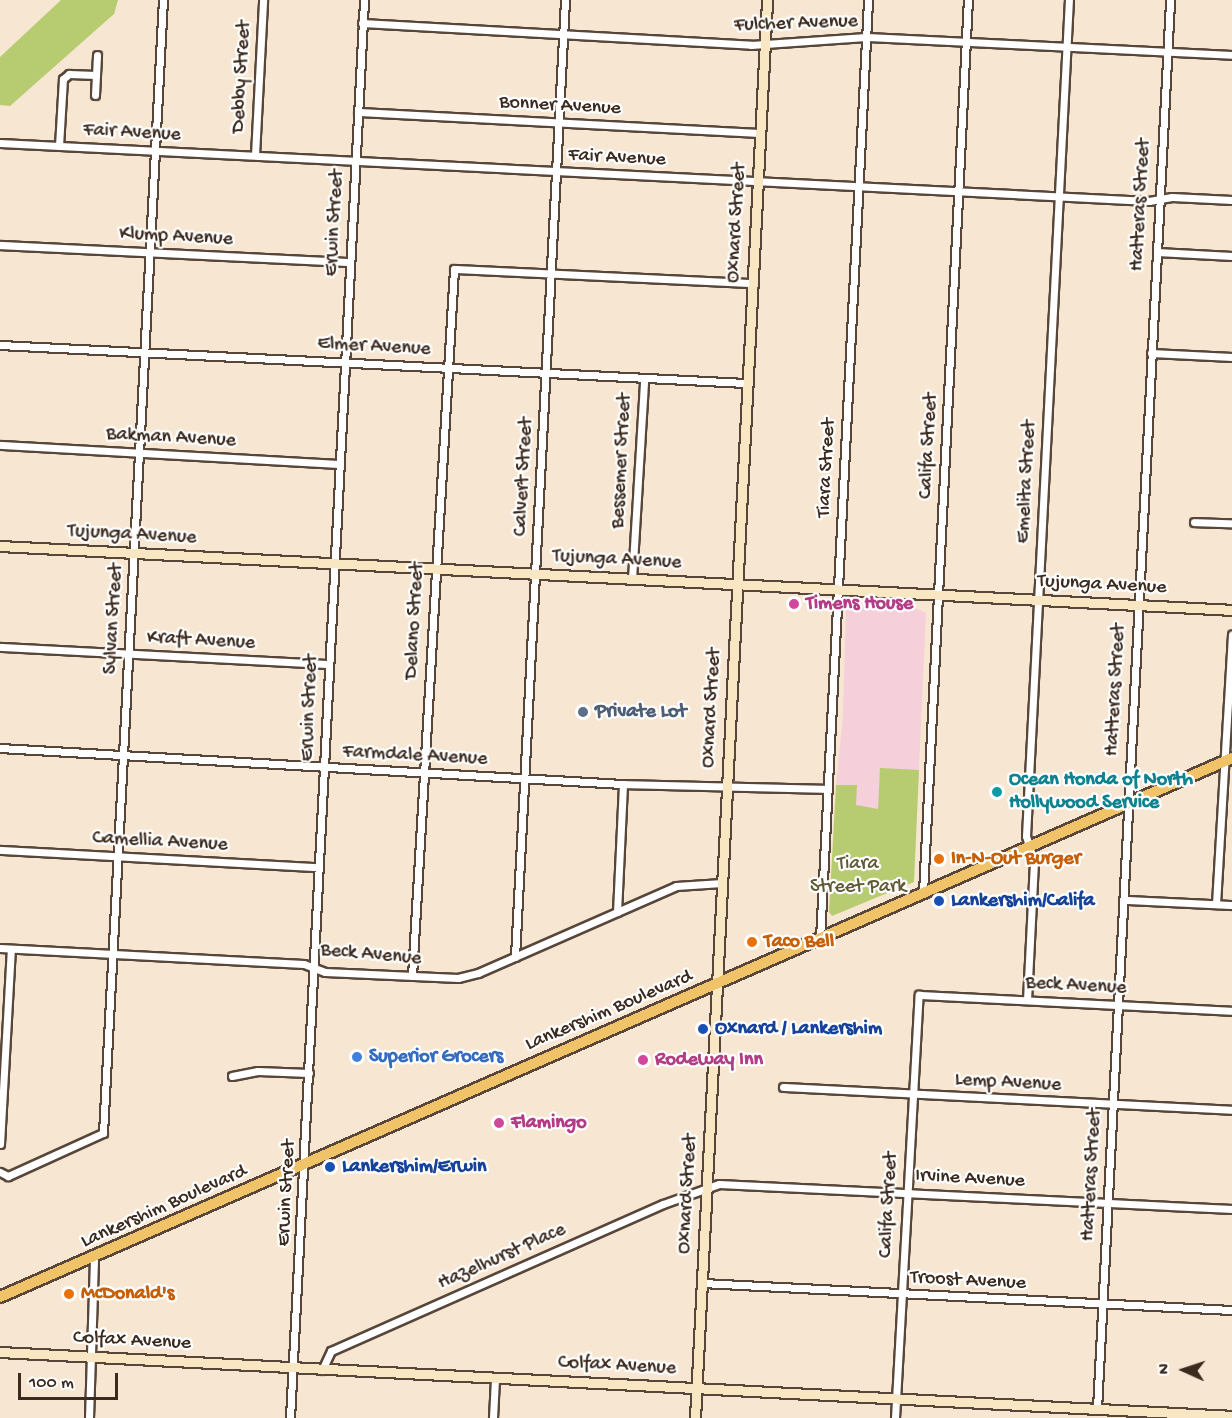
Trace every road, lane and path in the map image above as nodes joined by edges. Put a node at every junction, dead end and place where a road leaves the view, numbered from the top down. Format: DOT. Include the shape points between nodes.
graph roads {
  1 [pos="163,0"];
  2 [pos="263,0"];
  3 [pos="364,0"];
  4 [pos="565,0"];
  5 [pos="767,0"];
  6 [pos="868,0"];
  7 [pos="968,0"];
  8 [pos="1069,0"];
  9 [pos="1170,0"];
  10 [pos="362,24"];
  11 [pos="563,35"];
  12 [pos="866,37"];
  13 [pos="966,41"];
  14 [pos="765,44"];
  15 [pos="1067,46"];
  16 [pos="1167,52"];
  17 [pos="97,55"];
  18 [pos="1232,55"];
  19 [pos="96,75"];
  20 [pos="95,95"];
  21 [pos="358,112"];
  22 [pos="559,123"];
  23 [pos="760,133"];
  24 [pos="0,143"];
  25 [pos="59,146"];
  26 [pos="154,150"];
  27 [pos="255,155"];
  28 [pos="356,160"];
  29 [pos="557,172"];
  30 [pos="757,181"];
  31 [pos="858,186"];
  32 [pos="959,191"];
  33 [pos="1059,196"];
  34 [pos="1160,199"];
  35 [pos="1232,200"];
  36 [pos="0,245"];
  37 [pos="149,252"];
  38 [pos="1157,252"];
  39 [pos="1232,256"];
  40 [pos="350,262"];
  41 [pos="551,274"];
  42 [pos="751,283"];
  43 [pos="0,345"];
  44 [pos="144,352"];
  45 [pos="1151,353"];
  46 [pos="1232,357"];
  47 [pos="345,362"];
  48 [pos="445,368"];
  49 [pos="544,374"];
  50 [pos="644,380"];
  51 [pos="746,383"];
  52 [pos="0,445"];
  53 [pos="139,453"];
  54 [pos="339,464"];
  55 [pos="1194,522"];
  56 [pos="1232,523"];
  57 [pos="0,546"];
  58 [pos="134,553"];
  59 [pos="334,563"];
  60 [pos="434,568"];
  61 [pos="535,574"];
  62 [pos="632,579"];
  63 [pos="735,585"];
  64 [pos="837,590"];
  65 [pos="938,594"];
  66 [pos="1038,600"];
  67 [pos="1138,605"];
  68 [pos="1232,610"];
  69 [pos="1232,634"];
  70 [pos="0,647"];
  71 [pos="128,654"];
  72 [pos="328,664"];
  73 [pos="0,748"];
  74 [pos="123,754"];
  75 [pos="1228,760"];
  76 [pos="324,766"];
  77 [pos="424,772"];
  78 [pos="524,779"];
  79 [pos="623,784"];
  80 [pos="726,786"];
  81 [pos="828,789"];
  82 [pos="1129,801"];
  83 [pos="1029,847"];
  84 [pos="0,850"];
  85 [pos="119,856"];
  86 [pos="319,867"];
  87 [pos="722,883"];
  88 [pos="923,893"];
  89 [pos="1125,900"];
  90 [pos="1216,904"];
  91 [pos="1232,905"];
  92 [pos="617,912"];
  93 [pos="820,939"];
  94 [pos="0,948"];
  95 [pos="11,949"];
  96 [pos="113,954"];
  97 [pos="515,957"];
  98 [pos="314,968"];
  99 [pos="412,976"];
  100 [pos="716,986"];
  101 [pos="919,995"];
  102 [pos="1027,1000"];
  103 [pos="1120,1005"];
  104 [pos="1232,1011"];
  105 [pos="309,1073"];
  106 [pos="232,1076"];
  107 [pos="783,1088"];
  108 [pos="912,1095"];
  109 [pos="1114,1104"];
  110 [pos="1232,1110"];
  111 [pos="0,1144"];
  112 [pos="305,1164"];
  113 [pos="1,1173"];
  114 [pos="707,1186"];
  115 [pos="907,1193"];
  116 [pos="1108,1203"];
  117 [pos="1232,1209"];
  118 [pos="94,1257"];
  119 [pos="702,1283"];
  120 [pos="901,1294"];
  121 [pos="0,1297"];
  122 [pos="1103,1304"];
  123 [pos="1232,1310"];
  124 [pos="0,1352"];
  125 [pos="91,1357"];
  126 [pos="293,1368"];
  127 [pos="322,1370"];
  128 [pos="495,1378"];
  129 [pos="696,1387"];
  130 [pos="896,1398"];
  131 [pos="1097,1413"];
  132 [pos="1232,1416"];
  133 [pos="89,1418"];
  134 [pos="290,1418"];
  135 [pos="493,1418"];
  136 [pos="695,1418"];
  137 [pos="895,1418"];
  1 -- 26 [label="street, Sylvan Street"];
  2 -- 27 [label="street, Debby Street"];
  3 -- 10 [label="street, Erwin Street"];
  4 -- 11 [label="street, Calvert Street"];
  5 -- 14 [label="main road, Oxnard Street"];
  6 -- 12 [label="street, Tiara Street"];
  7 -- 13 [label="street, Califa Street"];
  8 -- 15 [label="street, Emelita Street"];
  9 -- 16 [label="street, Hatteras Street"];
  10 -- 11 [label="street, Fulcher Avenue"];
  10 -- 21 [label="street, Erwin Street"];
  11 -- 14 [label="street, Fulcher Avenue"];
  11 -- 22 [label="street, Calvert Street"];
  12 -- 13 [label="street, Fulcher Avenue"];
  12 -- 14 [label="street, Fulcher Avenue"];
  12 -- 31 [label="street, Tiara Street"];
  13 -- 15 [label="street, Fulcher Avenue"];
  13 -- 32 [label="street, Califa Street"];
  14 -- 23 [label="main road, Oxnard Street"];
  15 -- 16 [label="street, Fulcher Avenue"];
  15 -- 33 [label="street, Emelita Street"];
  16 -- 18 [label="street, Fulcher Avenue"];
  16 -- 34 [label="street, Hatteras Street"];
  17 -- 19 [label="street"];
  19 -- 20 [label="street"];
  19 -- 25 [label="street" via="69,74 63,79"];
  21 -- 22 [label="street, Bonner Avenue"];
  21 -- 28 [label="street, Erwin Street"];
  22 -- 23 [label="street, Bonner Avenue"];
  22 -- 29 [label="street, Calvert Street"];
  23 -- 30 [label="main road, Oxnard Street"];
  24 -- 25 [label="street, Fair Avenue"];
  25 -- 26 [label="street, Fair Avenue"];
  26 -- 27 [label="street, Fair Avenue"];
  26 -- 37 [label="street, Sylvan Street"];
  27 -- 28 [label="street, Fair Avenue"];
  28 -- 29 [label="street, Fair Avenue"];
  28 -- 40 [label="street, Erwin Street"];
  29 -- 30 [label="street, Fair Avenue"];
  29 -- 41 [label="street, Calvert Street"];
  30 -- 31 [label="street, Fair Avenue"];
  30 -- 42 [label="main road, Oxnard Street"];
  31 -- 32 [label="street, Fair Avenue"];
  31 -- 64 [label="street, Tiara Street"];
  32 -- 33 [label="street, Fair Avenue"];
  32 -- 65 [label="street, Califa Street"];
  33 -- 34 [label="street, Fair Avenue"];
  33 -- 66 [label="street, Emelita Street"];
  34 -- 35 [label="street, Fair Avenue"];
  34 -- 38 [label="street, Hatteras Street"];
  36 -- 37 [label="street, Klump Avenue"];
  37 -- 40 [label="street, Klump Avenue"];
  37 -- 44 [label="street, Sylvan Street"];
  38 -- 39 [label="street"];
  38 -- 45 [label="street, Hatteras Street"];
  40 -- 47 [label="street, Erwin Street"];
  41 -- 42 [label="street"];
  41 -- 48 [label="street, Delano Street" via="453,269"];
  41 -- 49 [label="street, Calvert Street"];
  42 -- 51 [label="main road, Oxnard Street"];
  43 -- 44 [label="street, Elmer Avenue"];
  44 -- 47 [label="street, Elmer Avenue"];
  44 -- 53 [label="street, Sylvan Street"];
  45 -- 46 [label="street"];
  45 -- 67 [label="street, Hatteras Street"];
  47 -- 48 [label="street, Elmer Avenue"];
  47 -- 54 [label="street, Erwin Street"];
  48 -- 49 [label="street, Elmer Avenue"];
  48 -- 60 [label="street, Delano Street"];
  49 -- 50 [label="street, Elmer Avenue"];
  49 -- 61 [label="street, Calvert Street"];
  50 -- 51 [label="street, Elmer Avenue"];
  50 -- 62 [label="street, Bessemer Street"];
  51 -- 63 [label="main road, Oxnard Street"];
  52 -- 53 [label="street, Bakman Avenue"];
  53 -- 54 [label="street, Bakman Avenue"];
  53 -- 58 [label="street, Sylvan Street"];
  54 -- 59 [label="street, Erwin Street"];
  55 -- 56 [label="street"];
  57 -- 58 [label="main road, Tujunga Avenue"];
  58 -- 59 [label="main road, Tujunga Avenue"];
  58 -- 71 [label="street, Sylvan Street"];
  59 -- 60 [label="main road, Tujunga Avenue"];
  59 -- 72 [label="street, Erwin Street"];
  60 -- 61 [label="main road, Tujunga Avenue"];
  60 -- 77 [label="street, Delano Street"];
  61 -- 62 [label="main road, Tujunga Avenue"];
  61 -- 78 [label="street, Calvert Street"];
  62 -- 63 [label="main road, Tujunga Avenue"];
  63 -- 64 [label="main road, Tujunga Avenue"];
  63 -- 80 [label="main road, Oxnard Street"];
  64 -- 65 [label="main road, Tujunga Avenue"];
  64 -- 81 [label="street, Tiara Street"];
  65 -- 66 [label="main road, Tujunga Avenue"];
  65 -- 88 [label="street, Califa Street"];
  66 -- 67 [label="main road, Tujunga Avenue"];
  66 -- 83 [label="street, Emelita Street" via="1026,836"];
  67 -- 68 [label="main road, Tujunga Avenue"];
  67 -- 82 [label="street, Hatteras Street"];
  69 -- 75 [label="street"];
  70 -- 71 [label="street, Kraft Avenue"];
  71 -- 72 [label="street, Kraft Avenue"];
  71 -- 74 [label="street, Sylvan Street"];
  72 -- 76 [label="street, Erwin Street"];
  73 -- 74 [label="street, Farmdale Avenue"];
  74 -- 76 [label="street, Farmdale Avenue"];
  74 -- 85 [label="street, Sylvan Street"];
  75 -- 82 [label="main road, Lankershim Boulevard"];
  75 -- 90 [label="street"];
  76 -- 77 [label="street, Farmdale Avenue"];
  76 -- 86 [label="street, Erwin Street"];
  77 -- 78 [label="street, Farmdale Avenue"];
  77 -- 99 [label="street, Delano Street"];
  78 -- 79 [label="street, Farmdale Avenue"];
  78 -- 97 [label="street, Calvert Street"];
  79 -- 80 [label="street, Farmdale Avenue"];
  79 -- 92 [label="street"];
  80 -- 81 [label="street, Farmdale Avenue"];
  80 -- 87 [label="main road, Oxnard Street"];
  81 -- 93 [label="street, Tiara Street"];
  82 -- 83 [label="main road, Lankershim Boulevard"];
  82 -- 89 [label="street, Hatteras Street"];
  83 -- 88 [label="main road, Lankershim Boulevard"];
  83 -- 102 [label="street, Emelita Street" via="1034,865"];
  84 -- 85 [label="street, Camellia Avenue"];
  85 -- 86 [label="street, Camellia Avenue"];
  85 -- 96 [label="street, Sylvan Street"];
  86 -- 98 [label="street, Erwin Street"];
  87 -- 92 [label="street, Beck Avenue" via="676,886"];
  87 -- 100 [label="main road, Oxnard Street"];
  88 -- 93 [label="main road, Lankershim Boulevard"];
  89 -- 90 [label="street"];
  89 -- 103 [label="street, Hatteras Street"];
  90 -- 91 [label="street"];
  92 -- 97 [label="street, Beck Avenue"];
  93 -- 100 [label="main road, Lankershim Boulevard"];
  94 -- 95 [label="street, Beck Avenue"];
  95 -- 96 [label="street, Beck Avenue"];
  95 -- 111 [label="street"];
  96 -- 98 [label="street, Beck Avenue" via="304,964"];
  96 -- 113 [label="street, Sylvan Street" via="103,1133 8,1176"];
  97 -- 99 [label="street, Beck Avenue" via="458,978"];
  98 -- 99 [label="street, Beck Avenue"];
  98 -- 105 [label="street, Erwin Street"];
  100 -- 112 [label="main road, Lankershim Boulevard"];
  100 -- 114 [label="main road, Oxnard Street"];
  101 -- 102 [label="street, Beck Avenue"];
  101 -- 108 [label="street, Califa Street"];
  102 -- 103 [label="street, Beck Avenue"];
  103 -- 104 [label="street, Beck Avenue"];
  103 -- 109 [label="street, Hatteras Street"];
  105 -- 106 [label="street" via="258,1071"];
  105 -- 112 [label="street, Erwin Street"];
  107 -- 108 [label="street, Lemp Avenue"];
  108 -- 109 [label="street, Lemp Avenue"];
  108 -- 115 [label="street, Califa Street"];
  109 -- 110 [label="street, Lemp Avenue"];
  109 -- 116 [label="street, Hatteras Street"];
  112 -- 118 [label="main road, Lankershim Boulevard"];
  112 -- 126 [label="street, Erwin Street"];
  114 -- 115 [label="street, Irvine Avenue"];
  114 -- 119 [label="main road, Oxnard Street"];
  114 -- 127 [label="street, Hazelhurst Place" via="331,1350"];
  115 -- 116 [label="street, Irvine Avenue"];
  115 -- 120 [label="street, Califa Street"];
  116 -- 117 [label="street, Irvine Avenue"];
  116 -- 122 [label="street, Hatteras Street"];
  118 -- 121 [label="main road, Lankershim Boulevard"];
  118 -- 125 [label="street"];
  119 -- 120 [label="street, Troost Avenue"];
  119 -- 129 [label="main road, Oxnard Street"];
  120 -- 122 [label="street, Troost Avenue"];
  120 -- 130 [label="street, Califa Street"];
  122 -- 123 [label="street, Troost Avenue"];
  122 -- 131 [label="street, Hatteras Street"];
  124 -- 125 [label="main road, Colfax Avenue"];
  125 -- 126 [label="main road, Colfax Avenue"];
  125 -- 133 [label="street"];
  126 -- 127 [label="main road, Colfax Avenue"];
  126 -- 134 [label="street, Erwin Street"];
  127 -- 128 [label="main road, Colfax Avenue"];
  128 -- 129 [label="main road, Colfax Avenue"];
  128 -- 135 [label="street"];
  129 -- 130 [label="main road, Colfax Avenue"];
  129 -- 136 [label="main road, Oxnard Street"];
  130 -- 131 [label="main road, Colfax Avenue"];
  130 -- 137 [label="street, Califa Street"];
  131 -- 132 [label="main road, Colfax Avenue"];
}
